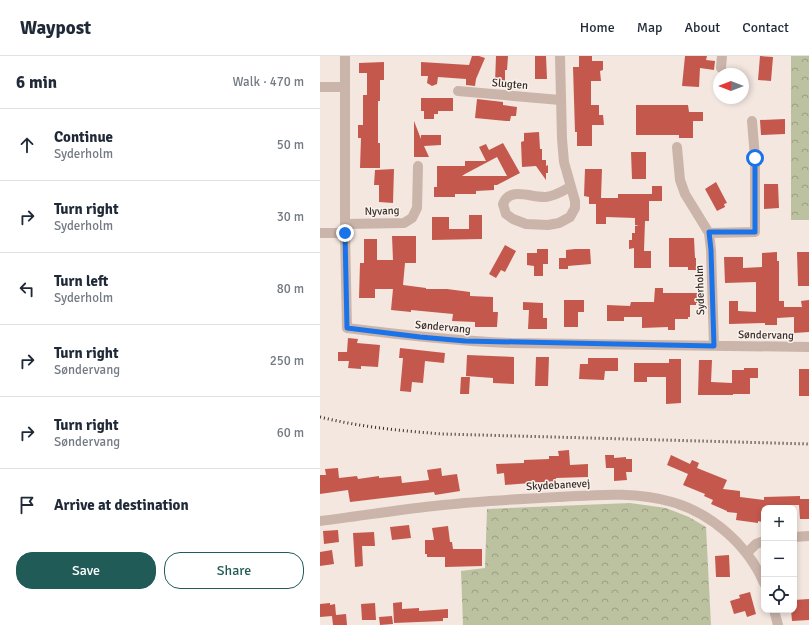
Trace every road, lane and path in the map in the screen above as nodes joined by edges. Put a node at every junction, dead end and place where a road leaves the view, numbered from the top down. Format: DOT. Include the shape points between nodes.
graph roads {
  1 [pos="345,56"];
  2 [pos="560,56"];
  3 [pos="722,56"];
  4 [pos="720,68"];
  5 [pos="320,87"];
  6 [pos="344,87"];
  7 [pos="458,91"];
  8 [pos="560,100"];
  9 [pos="752,121"];
  10 [pos="677,147"];
  11 [pos="418,166"];
  12 [pos="570,187"];
  13 [pos="345,229"];
  14 [pos="709,232"];
  15 [pos="320,233"];
  16 [pos="714,346"];
  17 [pos="809,347"];
  18 [pos="320,521"];
  19 [pos="809,536"];
  20 [pos="797,537"];
  21 [pos="761,542"];
  22 [pos="747,553"];
  23 [pos="761,577"];
  24 [pos="775,613"];
  25 [pos="778,625"];
  1 -- 6 [label="street, Søndervang"];
  2 -- 8 [label="street"];
  3 -- 4 [label="street"];
  5 -- 6 [label="street"];
  6 -- 13 [label="street, Søndervang"];
  7 -- 8 [label="street, Slugten"];
  8 -- 12 [label="street" via="564,162"];
  9 -- 14 [label="street" via="755,232"];
  10 -- 14 [label="street, Syderholm" via="680,180 685,194"];
  11 -- 13 [label="street, Nyvang" via="417,208 412,218 404,223"];
  12 -- 12 [label="street" via="575,208 570,217 559,223 526,224 506,214 503,204 509,196 516,194 546,197"];
  13 -- 15 [label="street, Nyvang"];
  13 -- 16 [label="street, Søndervang" via="347,328 465,341"];
  14 -- 16 [label="street, Syderholm"];
  16 -- 17 [label="street, Søndervang"];
  18 -- 22 [label="street, Skydebanevej" via="510,499 628,495 666,500 694,510 714,522"];
  19 -- 20 [label="street"];
  21 -- 22 [label="street"];
  22 -- 23 [label="street, Skydebanevej"];
  24 -- 25 [label="street"];
}
